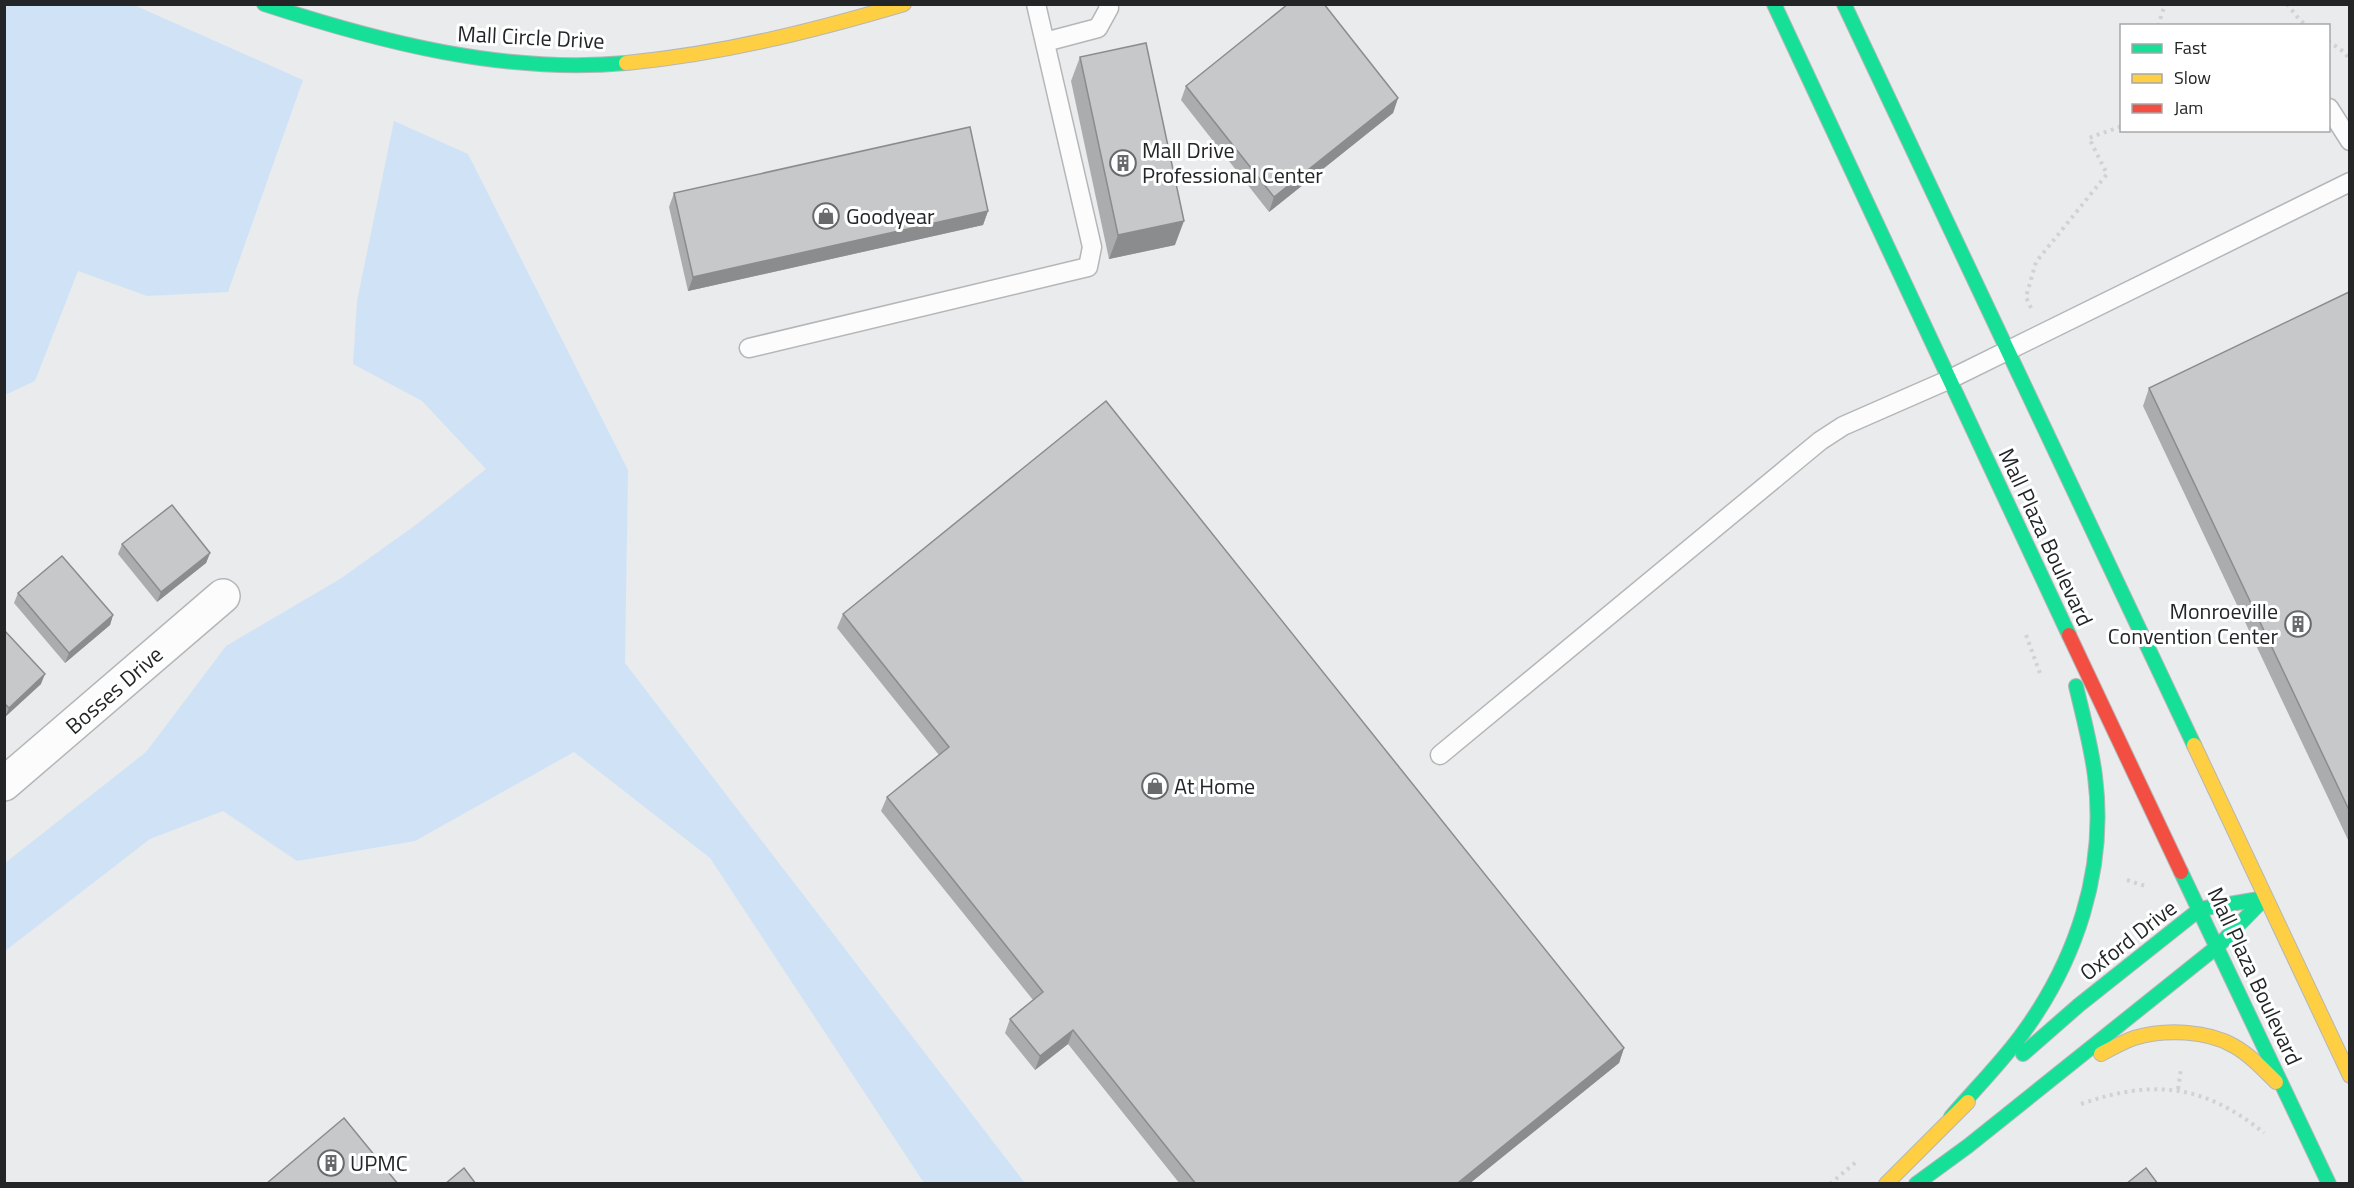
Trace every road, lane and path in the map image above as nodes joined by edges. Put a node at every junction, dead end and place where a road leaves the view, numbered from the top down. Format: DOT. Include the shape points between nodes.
graph roads {
  1 [pos="264,4"];
  2 [pos="904,4"];
  3 [pos="1036,4"];
  4 [pos="1108,4"];
  5 [pos="1774,4"];
  6 [pos="1844,4"];
  7 [pos="2165,4"];
  8 [pos="2288,4"];
  9 [pos="2159,24"];
  10 [pos="2305,24"];
  11 [pos="1045,42"];
  12 [pos="2330,42"];
  13 [pos="2349,60"];
  14 [pos="2330,110"];
  15 [pos="2120,126"];
  16 [pos="2349,141"];
  17 [pos="2349,182"];
  18 [pos="2026,297"];
  19 [pos="749,348"];
  20 [pos="2007,352"];
  21 [pos="1948,380"];
  22 [pos="2050,595"];
  23 [pos="223,596"];
  24 [pos="2026,633"];
  25 [pos="2043,681"];
  26 [pos="1440,755"];
  27 [pos="4,784"];
  28 [pos="2117,877"];
  29 [pos="2151,888"];
  30 [pos="2265,898"];
  31 [pos="2200,909"];
  32 [pos="2218,946"];
  33 [pos="2063,1070"];
  34 [pos="2349,1076"];
  35 [pos="2285,1090"];
  36 [pos="2079,1104"];
  37 [pos="1951,1117"];
  38 [pos="2267,1136"];
  39 [pos="1863,1156"];
  40 [pos="1830,1184"];
  41 [pos="1886,1184"];
  42 [pos="1916,1184"];
  43 [pos="2329,1184"];
  1 -- 2 [label="main road, Mall Circle Drive" via="374,39 438,52 579,65 724,49 815,30"];
  3 -- 11 [label="lane"];
  4 -- 11 [label="lane" via="1098,28"];
  5 -- 21 [label="main road, Mall Plaza Boulevard"];
  6 -- 20 [label="main road, Mall Plaza Boulevard"];
  7 -- 9 [label="path"];
  8 -- 10 [label="path"];
  11 -- 19 [label="lane" via="1092,247 1088,267"];
  12 -- 13 [label="path"];
  14 -- 16 [label="lane"];
  15 -- 18 [label="path" via="2089,138 2107,174 2036,262"];
  17 -- 20 [label="lane"];
  20 -- 21 [label="lane"];
  20 -- 30 [label="main road, Mall Plaza Boulevard"];
  21 -- 22 [label="main road, Mall Plaza Boulevard"];
  21 -- 26 [label="lane" via="1843,426 1820,441"];
  22 -- 31 [label="main road, Mall Plaza Boulevard"];
  22 -- 37 [label="main road" via="2088,728 2096,777 2098,822 2091,891 2082,927 2049,994 2026,1029"];
  23 -- 27 [label="street, Bosses Drive"];
  24 -- 25 [label="path"];
  28 -- 29 [label="path"];
  30 -- 31 [label="main road, Oxford Drive"];
  30 -- 32 [label="main road"];
  30 -- 34 [label="main road, Mall Plaza Boulevard"];
  31 -- 32 [label="main road, Mall Plaza Boulevard"];
  31 -- 37 [label="main road, Oxford Drive" via="2079,1005"];
  32 -- 33 [label="main road"];
  32 -- 35 [label="main road, Mall Plaza Boulevard"];
  33 -- 35 [label="main road" via="2138,1037 2196,1035 2227,1043 2252,1059"];
  33 -- 42 [label="main road"];
  35 -- 43 [label="main road, Mall Plaza Boulevard"];
  36 -- 38 [label="path" via="2129,1090 2178,1089 2230,1110"];
  37 -- 41 [label="main road, Oxford Drive"];
  39 -- 40 [label="path"];
}
